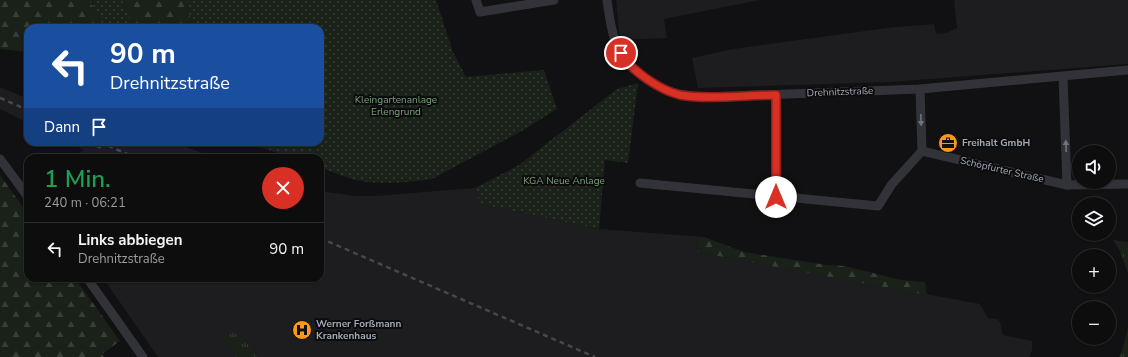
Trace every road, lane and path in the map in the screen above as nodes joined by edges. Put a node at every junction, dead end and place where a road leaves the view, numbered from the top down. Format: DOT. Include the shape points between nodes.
graph roads {
  1 [pos="476,0"];
  2 [pos="554,0"];
  3 [pos="607,0"];
  4 [pos="1128,70"];
  5 [pos="1063,77"];
  6 [pos="920,89"];
  7 [pos="776,95"];
  8 [pos="922,151"];
  9 [pos="0,159"];
  10 [pos="640,183"];
  11 [pos="1128,184"];
  12 [pos="1067,185"];
  13 [pos="24,192"];
  14 [pos="776,197"];
  15 [pos="89,282"];
  16 [pos="143,357"];
  1 -- 2 [label="street" via="480,12"];
  3 -- 7 [label="street, Drehnitzstraße" via="616,45 636,72 667,90 681,95 707,97"];
  4 -- 5 [label="street, Drehnitzstraße"];
  5 -- 6 [label="street, Drehnitzstraße"];
  12 -- 5 [label="street, one-way"];
  6 -- 7 [label="street, Drehnitzstraße"];
  6 -- 8 [label="street, one-way"];
  7 -- 14 [label="street"];
  8 -- 12 [label="street, Schöpfurter Straße"];
  8 -- 14 [label="street" via="892,184 878,206"];
  9 -- 13 [label="street"];
  10 -- 14 [label="street"];
  11 -- 12 [label="street, Schöpfurter Straße"];
  15 -- 16 [label="street"];
}
